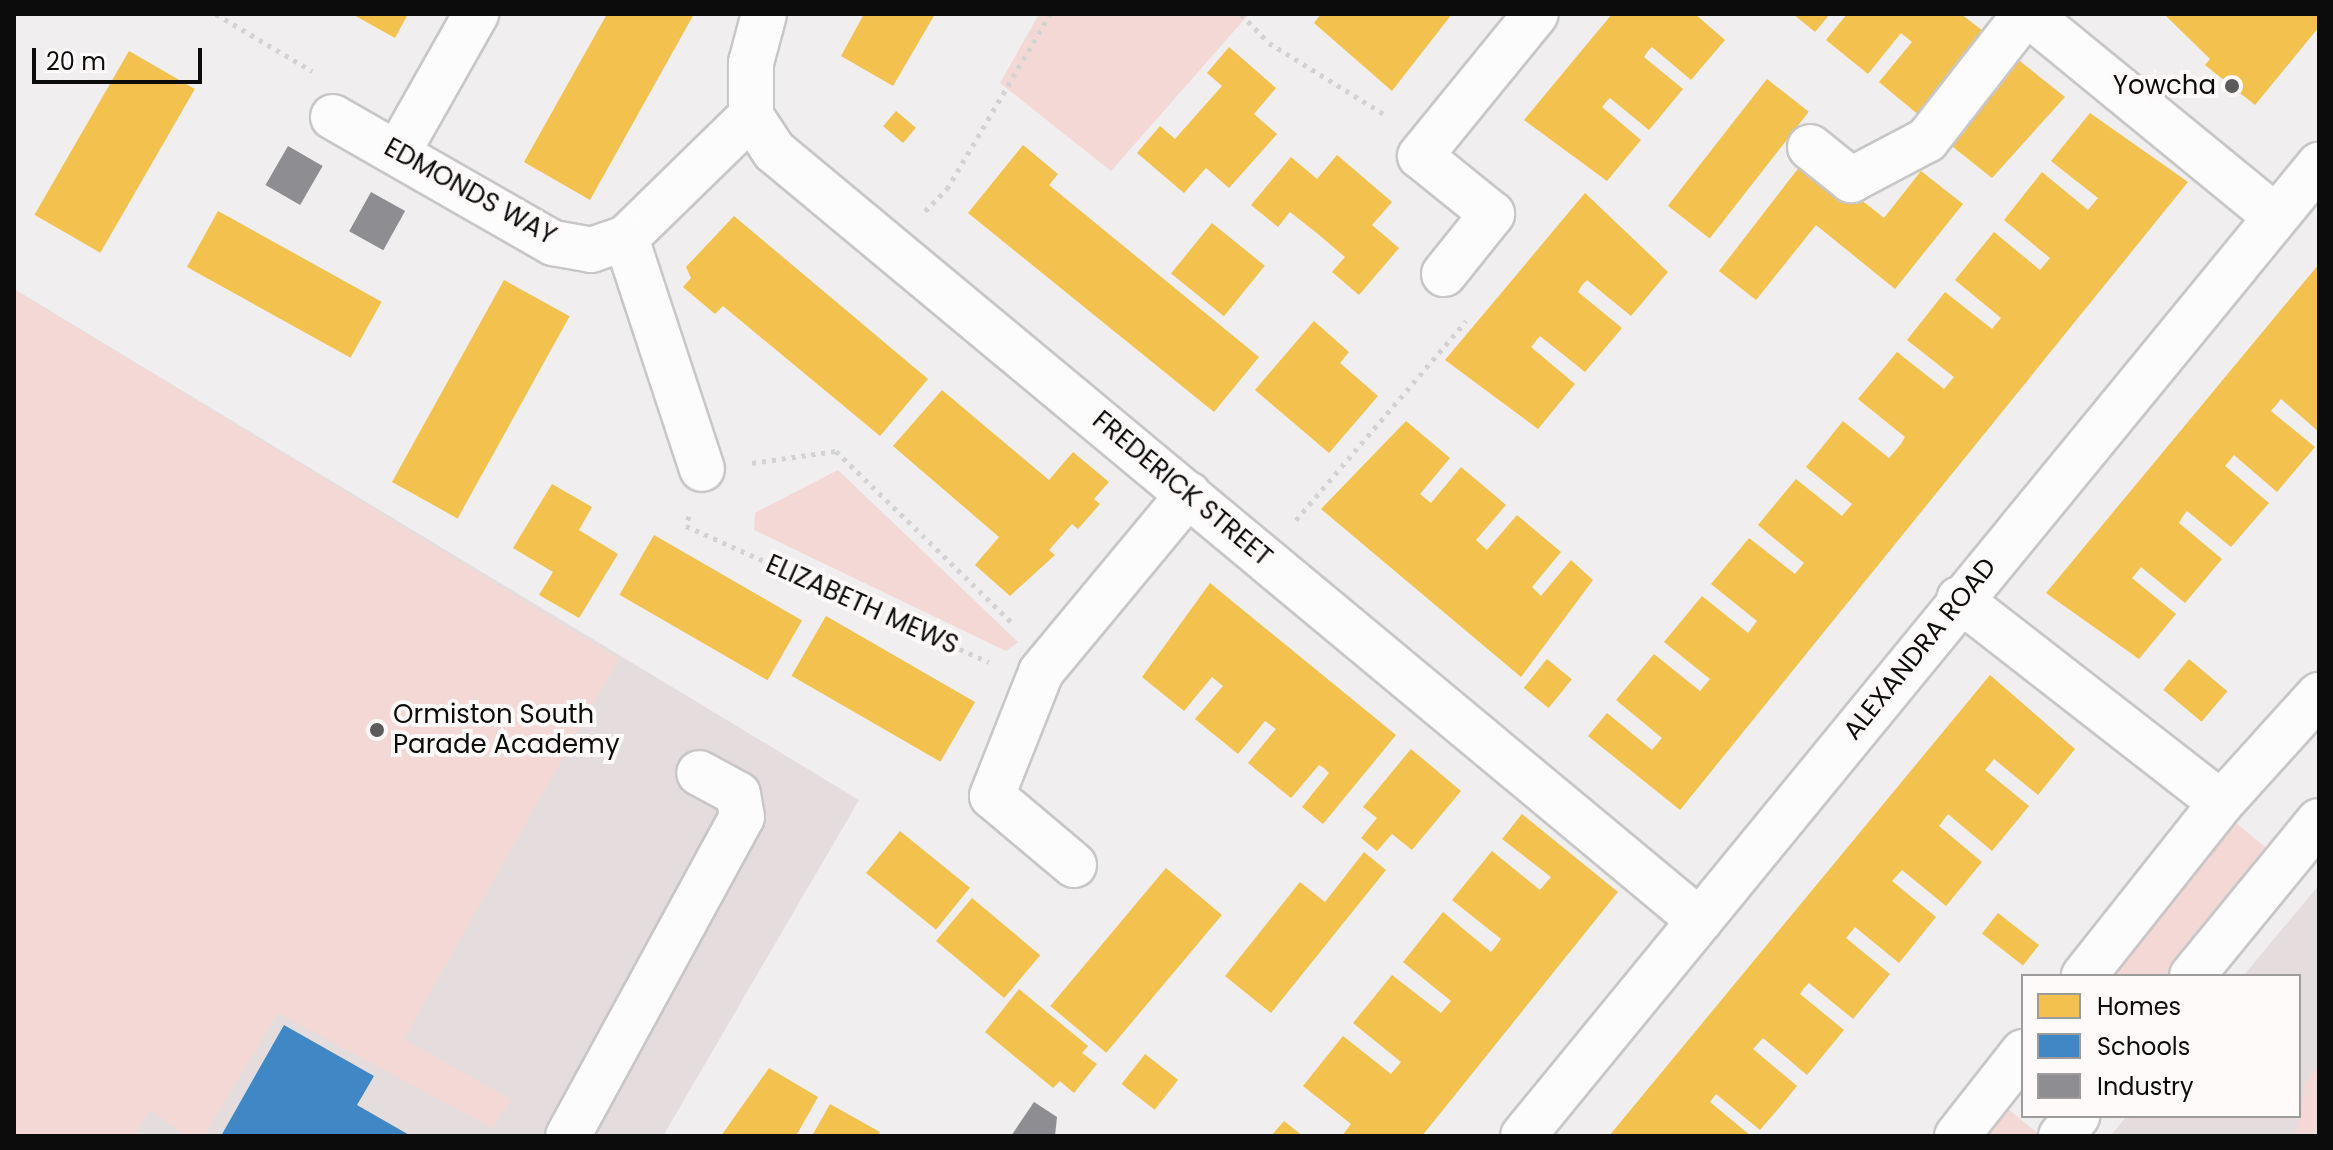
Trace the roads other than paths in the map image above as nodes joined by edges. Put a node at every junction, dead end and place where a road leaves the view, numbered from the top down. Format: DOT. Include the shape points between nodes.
graph roads {
  1 [pos="476,14"];
  2 [pos="764,14"];
  3 [pos="1536,14"];
  4 [pos="2026,14"];
  5 [pos="751,116"];
  6 [pos="333,117"];
  7 [pos="1810,147"];
  8 [pos="398,152"];
  9 [pos="2319,165"];
  10 [pos="2276,217"];
  11 [pos="626,238"];
  12 [pos="1444,274"];
  13 [pos="702,469"];
  14 [pos="1189,494"];
  15 [pos="1959,599"];
  16 [pos="2319,695"];
  17 [pos="699,773"];
  18 [pos="2221,803"];
  19 [pos="2319,821"];
  20 [pos="1074,865"];
  21 [pos="1700,921"];
  22 [pos="2086,974"];
  23 [pos="2194,974"];
  24 [pos="2021,1055"];
  25 [pos="2075,1118"];
  26 [pos="568,1136"];
  27 [pos="1523,1136"];
  28 [pos="1957,1136"];
  29 [pos="2061,1136"];
  1 -- 8 [label="street"];
  2 -- 5 [label="street" via="751,63"];
  3 -- 12 [label="street" via="1420,156 1492,214"];
  4 -- 7 [label="street" via="1927,140 1851,180"];
  4 -- 10 [label="street"];
  5 -- 11 [label="street, EDMONDS WAY"];
  5 -- 14 [label="street, FREDERICK STREET" via="774,151"];
  6 -- 8 [label="street, EDMONDS WAY"];
  8 -- 11 [label="street, EDMONDS WAY" via="553,243 591,250"];
  9 -- 10 [label="street, ALEXANDRA ROAD"];
  10 -- 15 [label="street, ALEXANDRA ROAD"];
  11 -- 13 [label="street"];
  14 -- 20 [label="street" via="1046,669 992,796"];
  14 -- 21 [label="street, FREDERICK STREET"];
  15 -- 18 [label="street"];
  15 -- 21 [label="street, ALEXANDRA ROAD"];
  16 -- 18 [label="street"];
  17 -- 26 [label="street" via="738,794 742,817"];
  18 -- 22 [label="street"];
  19 -- 23 [label="street"];
  21 -- 27 [label="street, ALEXANDRA ROAD"];
  24 -- 28 [label="street"];
  25 -- 29 [label="street"];
}
